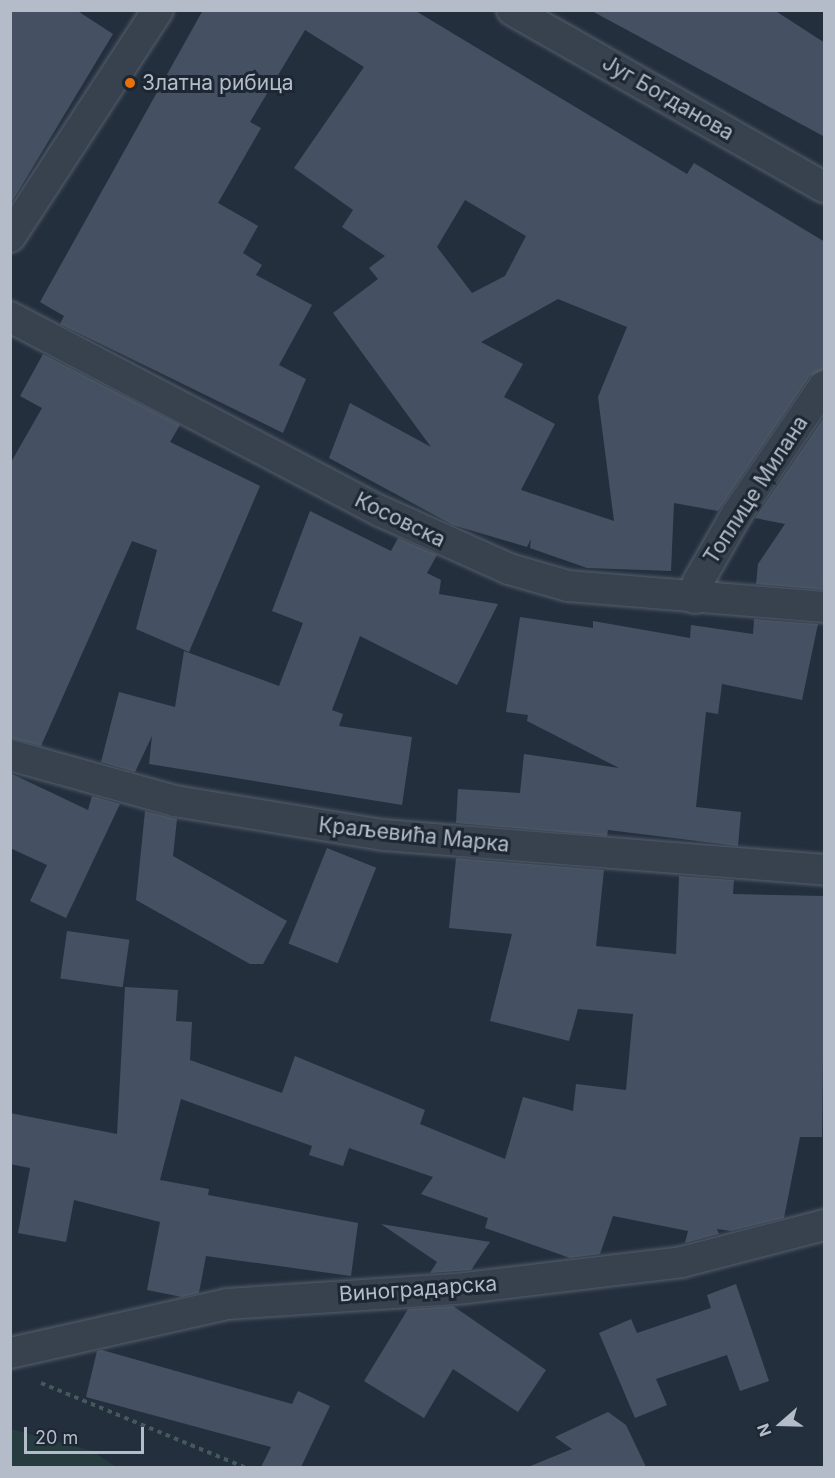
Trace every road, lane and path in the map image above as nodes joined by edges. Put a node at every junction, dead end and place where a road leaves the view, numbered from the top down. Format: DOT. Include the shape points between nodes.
graph roads {
  1 [pos="158,10"];
  2 [pos="512,10"];
  3 [pos="825,187"];
  4 [pos="10,237"];
  5 [pos="10,317"];
  6 [pos="825,386"];
  7 [pos="695,598"];
  8 [pos="825,607"];
  9 [pos="10,755"];
  10 [pos="825,870"];
  11 [pos="825,1225"];
  12 [pos="10,1353"];
  13 [pos="31,1379"];
  14 [pos="246,1467"];
  1 -- 4 [label="street"];
  2 -- 3 [label="street, Југ Богданова"];
  5 -- 7 [label="street, Косовска" via="469,554 568,586"];
  6 -- 7 [label="street, Топлице Милана" via="736,515 698,582"];
  7 -- 8 [label="street, Косовска"];
  9 -- 10 [label="street, Краљевића Марка" via="175,801 383,835"];
  11 -- 12 [label="street, Виноградарска" via="682,1262 465,1288 227,1304"];
  13 -- 14 [label="path"];
}
